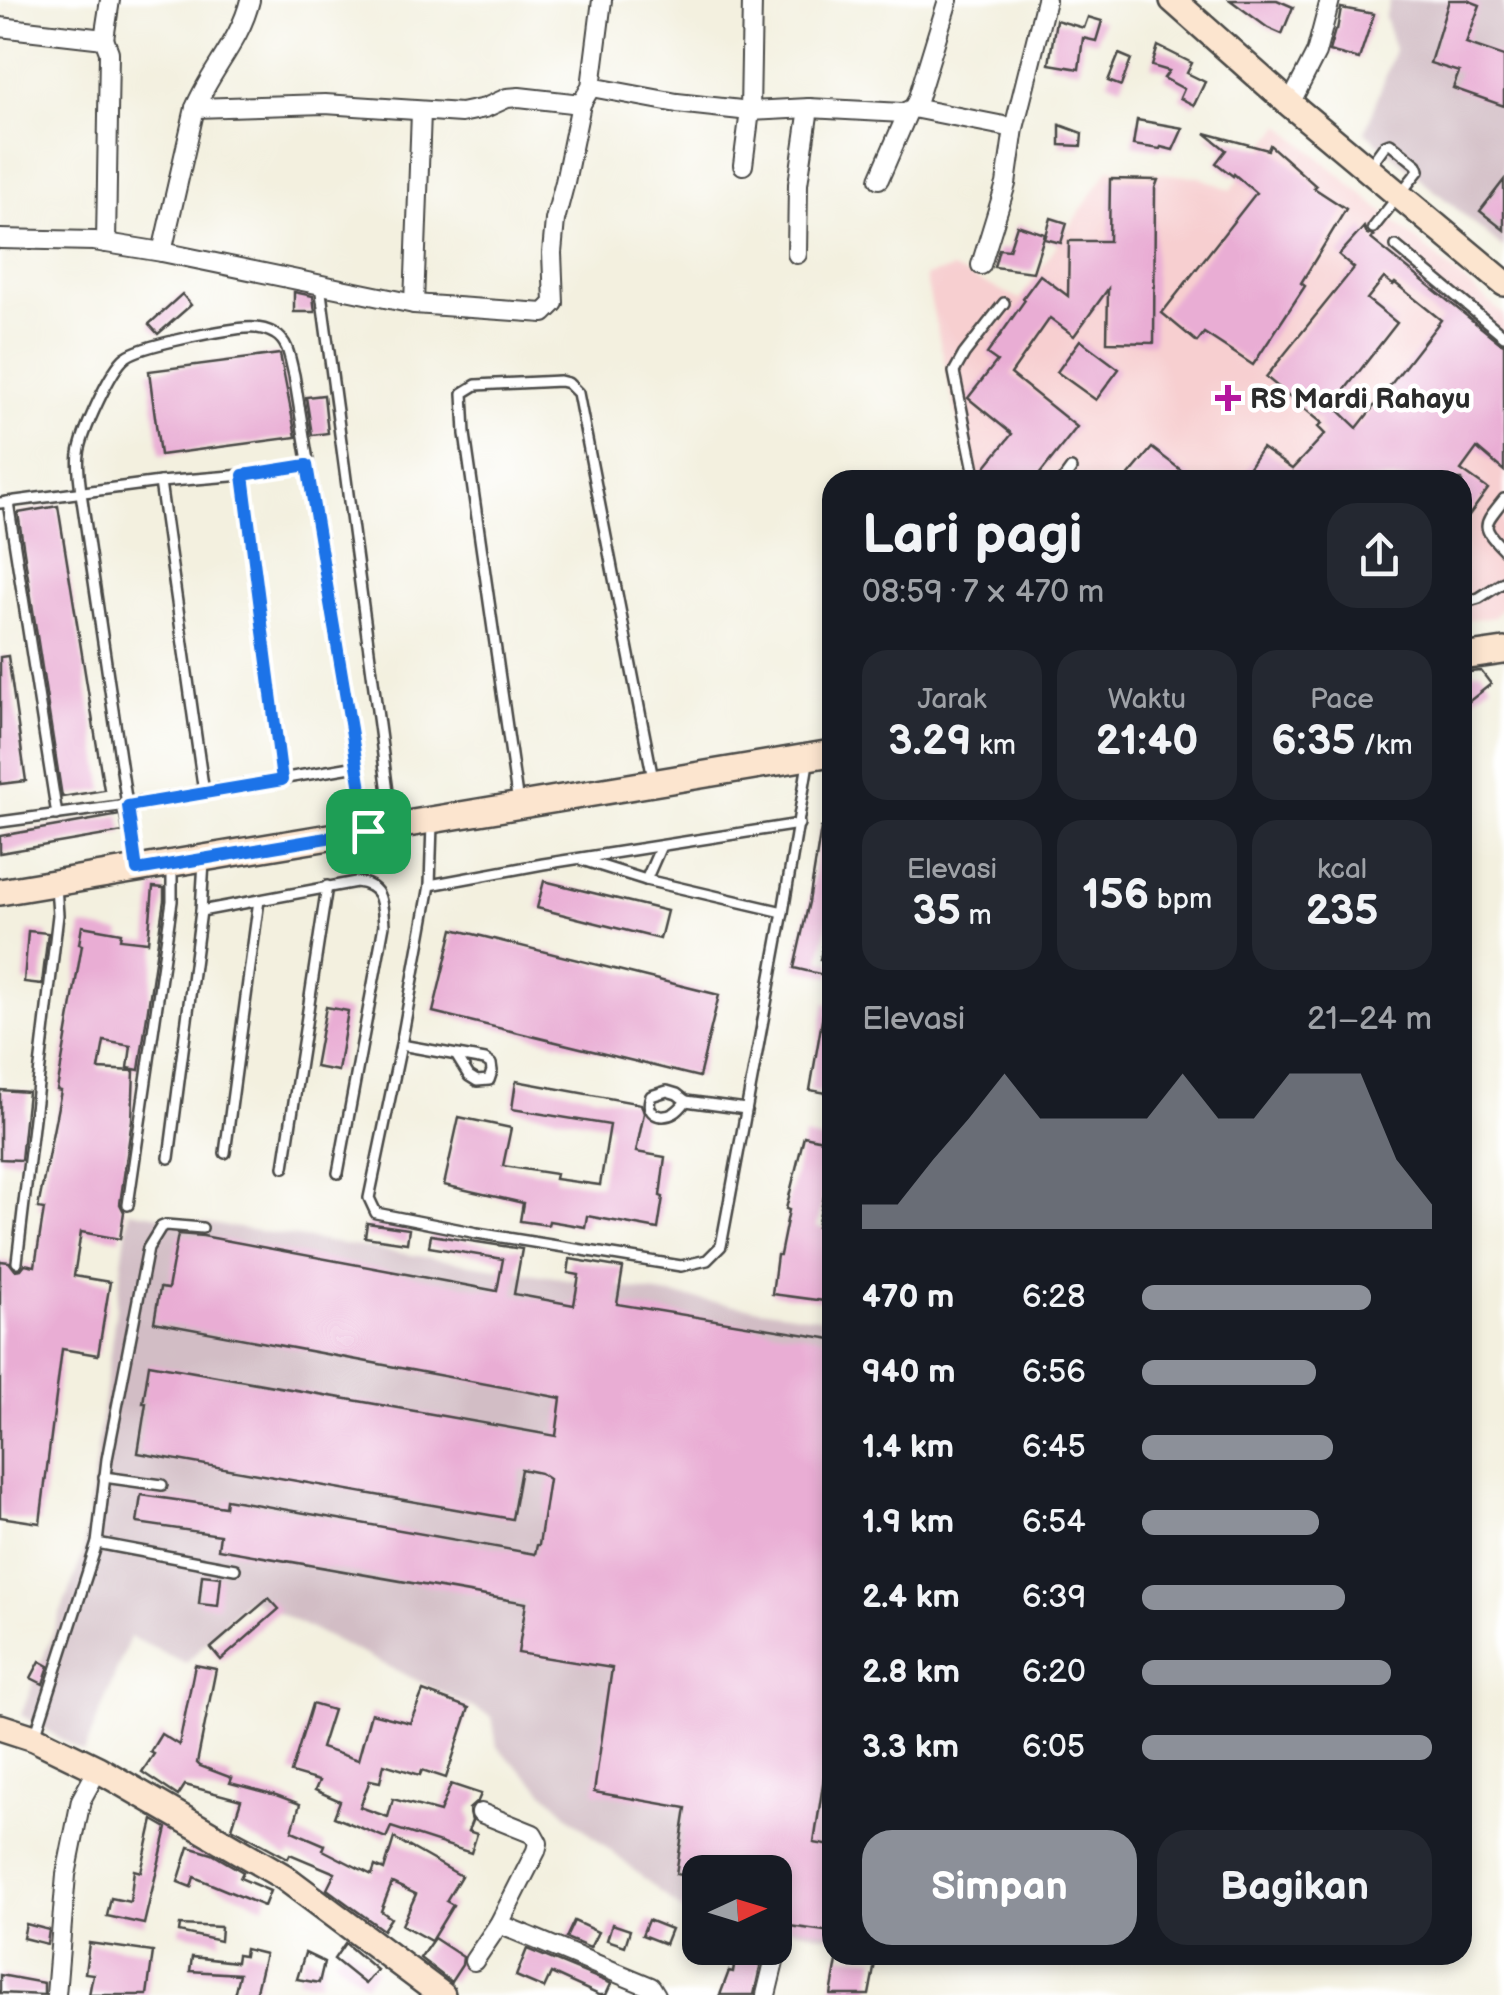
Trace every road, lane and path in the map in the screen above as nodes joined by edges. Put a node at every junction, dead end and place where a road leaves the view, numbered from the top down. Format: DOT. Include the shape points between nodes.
graph roads {
  1 [pos="110,0"];
  2 [pos="250,0"];
  3 [pos="602,0"];
  4 [pos="752,0"];
  5 [pos="948,0"];
  6 [pos="1046,0"];
  7 [pos="1173,0"];
  8 [pos="1329,0"];
  9 [pos="0,27"];
  10 [pos="104,39"];
  11 [pos="591,88"];
  12 [pos="581,104"];
  13 [pos="1290,104"];
  14 [pos="195,108"];
  15 [pos="809,108"];
  16 [pos="750,110"];
  17 [pos="911,110"];
  18 [pos="420,112"];
  19 [pos="1014,128"];
  20 [pos="743,165"];
  21 [pos="1368,169"];
  22 [pos="878,179"];
  23 [pos="1398,195"];
  24 [pos="1373,228"];
  25 [pos="0,240"];
  26 [pos="106,243"];
  27 [pos="1396,246"];
  28 [pos="162,252"];
  29 [pos="796,254"];
  30 [pos="981,265"];
  31 [pos="1504,284"];
  32 [pos="320,285"];
  33 [pos="1004,303"];
  34 [pos="414,304"];
  35 [pos="1504,336"];
  36 [pos="307,465"];
  37 [pos="974,470"];
  38 [pos="243,475"];
  39 [pos="160,482"];
  40 [pos="81,493"];
  41 [pos="1504,499"];
  42 [pos="4,503"];
  43 [pos="1502,544"];
  44 [pos="1504,582"];
  45 [pos="1472,599"];
  46 [pos="1504,651"];
  47 [pos="1472,656"];
  48 [pos="820,755"];
  49 [pos="357,766"];
  50 [pos="282,780"];
  51 [pos="654,782"];
  52 [pos="204,793"];
  53 [pos="128,806"];
  54 [pos="518,806"];
  55 [pos="57,815"];
  56 [pos="432,821"];
  57 [pos="0,822"];
  58 [pos="798,824"];
  59 [pos="380,829"];
  60 [pos="661,846"];
  61 [pos="204,858"];
  62 [pos="579,859"];
  63 [pos="172,864"];
  64 [pos="137,870"];
  65 [pos="646,880"];
  66 [pos="55,883"];
  67 [pos="430,885"];
  68 [pos="327,886"];
  69 [pos="0,892"];
  70 [pos="260,900"];
  71 [pos="201,911"];
  72 [pos="783,912"];
  73 [pos="401,1045"];
  74 [pos="456,1056"];
  75 [pos="686,1101"];
  76 [pos="746,1109"];
  77 [pos="226,1153"];
  78 [pos="169,1158"];
  79 [pos="284,1167"];
  80 [pos="338,1173"];
  81 [pos="128,1204"];
  82 [pos="202,1228"];
  83 [pos="17,1262"];
  84 [pos="104,1477"];
  85 [pos="162,1485"];
  86 [pos="97,1543"];
  87 [pos="235,1568"];
  88 [pos="0,1727"];
  89 [pos="34,1738"];
  90 [pos="98,1770"];
  91 [pos="481,1813"];
  92 [pos="499,1924"];
  93 [pos="474,1960"];
  94 [pos="773,1965"];
  95 [pos="434,1992"];
  96 [pos="56,1995"];
  97 [pos="656,1995"];
  98 [pos="766,1995"];
  1 -- 10 [label="street"];
  2 -- 14 [label="street"];
  3 -- 11 [label="street"];
  4 -- 16 [label="street"];
  5 -- 17 [label="street"];
  6 -- 19 [label="street"];
  7 -- 13 [label="main road"];
  8 -- 13 [label="street" via="1316,53"];
  9 -- 10 [label="street"];
  10 -- 26 [label="street"];
  11 -- 12 [label="street"];
  11 -- 16 [label="street"];
  12 -- 18 [label="street" via="519,97 473,111"];
  12 -- 34 [label="street" via="555,220 550,309 538,314"];
  13 -- 21 [label="main road"];
  14 -- 18 [label="street" via="324,104"];
  14 -- 28 [label="street"];
  15 -- 16 [label="street"];
  15 -- 17 [label="street"];
  15 -- 29 [label="street"];
  16 -- 20 [label="street"];
  17 -- 19 [label="street"];
  17 -- 22 [label="street"];
  18 -- 34 [label="street"];
  19 -- 30 [label="street" via="1006,184"];
  21 -- 23 [label="main road"];
  21 -- 23 [label="lane" via="1390,144 1418,165"];
  23 -- 24 [label="lane"];
  23 -- 31 [label="main road"];
  25 -- 26 [label="street"];
  26 -- 28 [label="street"];
  27 -- 35 [label="lane"];
  28 -- 32 [label="street"];
  32 -- 34 [label="street"];
  32 -- 59 [label="lane"];
  33 -- 37 [label="lane" via="954,372"];
  36 -- 38 [label="lane"];
  36 -- 40 [label="lane" via="285,344 270,331 248,327 125,358 86,427"];
  36 -- 49 [label="lane"];
  38 -- 39 [label="lane"];
  38 -- 50 [label="lane"];
  39 -- 40 [label="lane"];
  39 -- 52 [label="lane"];
  40 -- 42 [label="lane"];
  40 -- 53 [label="lane"];
  41 -- 43 [label="lane" via="1486,521 1488,535"];
  42 -- 55 [label="lane"];
  44 -- 45 [label="lane"];
  46 -- 47 [label="main road"];
  48 -- 51 [label="main road"];
  48 -- 58 [label="lane"];
  49 -- 50 [label="lane"];
  49 -- 59 [label="lane"];
  50 -- 52 [label="lane"];
  51 -- 54 [label="main road"];
  51 -- 54 [label="lane" via="578,394 560,381 476,385 464,393 465,434"];
  52 -- 53 [label="lane"];
  53 -- 55 [label="lane"];
  53 -- 64 [label="lane"];
  54 -- 56 [label="main road"];
  55 -- 57 [label="lane"];
  56 -- 59 [label="main road"];
  56 -- 67 [label="lane"];
  58 -- 60 [label="lane"];
  58 -- 72 [label="lane"];
  59 -- 61 [label="main road"];
  60 -- 62 [label="lane"];
  60 -- 65 [label="lane"];
  61 -- 63 [label="main road"];
  61 -- 71 [label="lane"];
  62 -- 65 [label="lane"];
  62 -- 67 [label="lane"];
  63 -- 64 [label="main road"];
  63 -- 81 [label="lane"];
  64 -- 66 [label="main road"];
  65 -- 72 [label="lane"];
  66 -- 69 [label="main road"];
  66 -- 83 [label="lane" via="58,915"];
  67 -- 73 [label="lane"];
  68 -- 70 [label="lane"];
  68 -- 79 [label="lane"];
  68 -- 80 [label="lane" via="370,884 378,891 384,925"];
  70 -- 71 [label="lane"];
  70 -- 77 [label="lane"];
  71 -- 78 [label="lane"];
  72 -- 76 [label="lane"];
  73 -- 74 [label="lane"];
  73 -- 76 [label="lane" via="371,1206 376,1214 478,1233 681,1266 707,1260 721,1246"];
  75 -- 76 [label="lane"];
  82 -- 84 [label="lane" via="166,1225 148,1248"];
  84 -- 85 [label="lane"];
  84 -- 86 [label="lane"];
  86 -- 87 [label="lane"];
  86 -- 89 [label="lane"];
  88 -- 89 [label="main road"];
  89 -- 90 [label="main road"];
  90 -- 95 [label="main road" via="284,1877"];
  90 -- 96 [label="street" via="81,1800 66,1875"];
  91 -- 92 [label="street" via="538,1842"];
  92 -- 93 [label="street"];
  92 -- 97 [label="street" via="651,1987"];
  94 -- 98 [label="street"];
}
